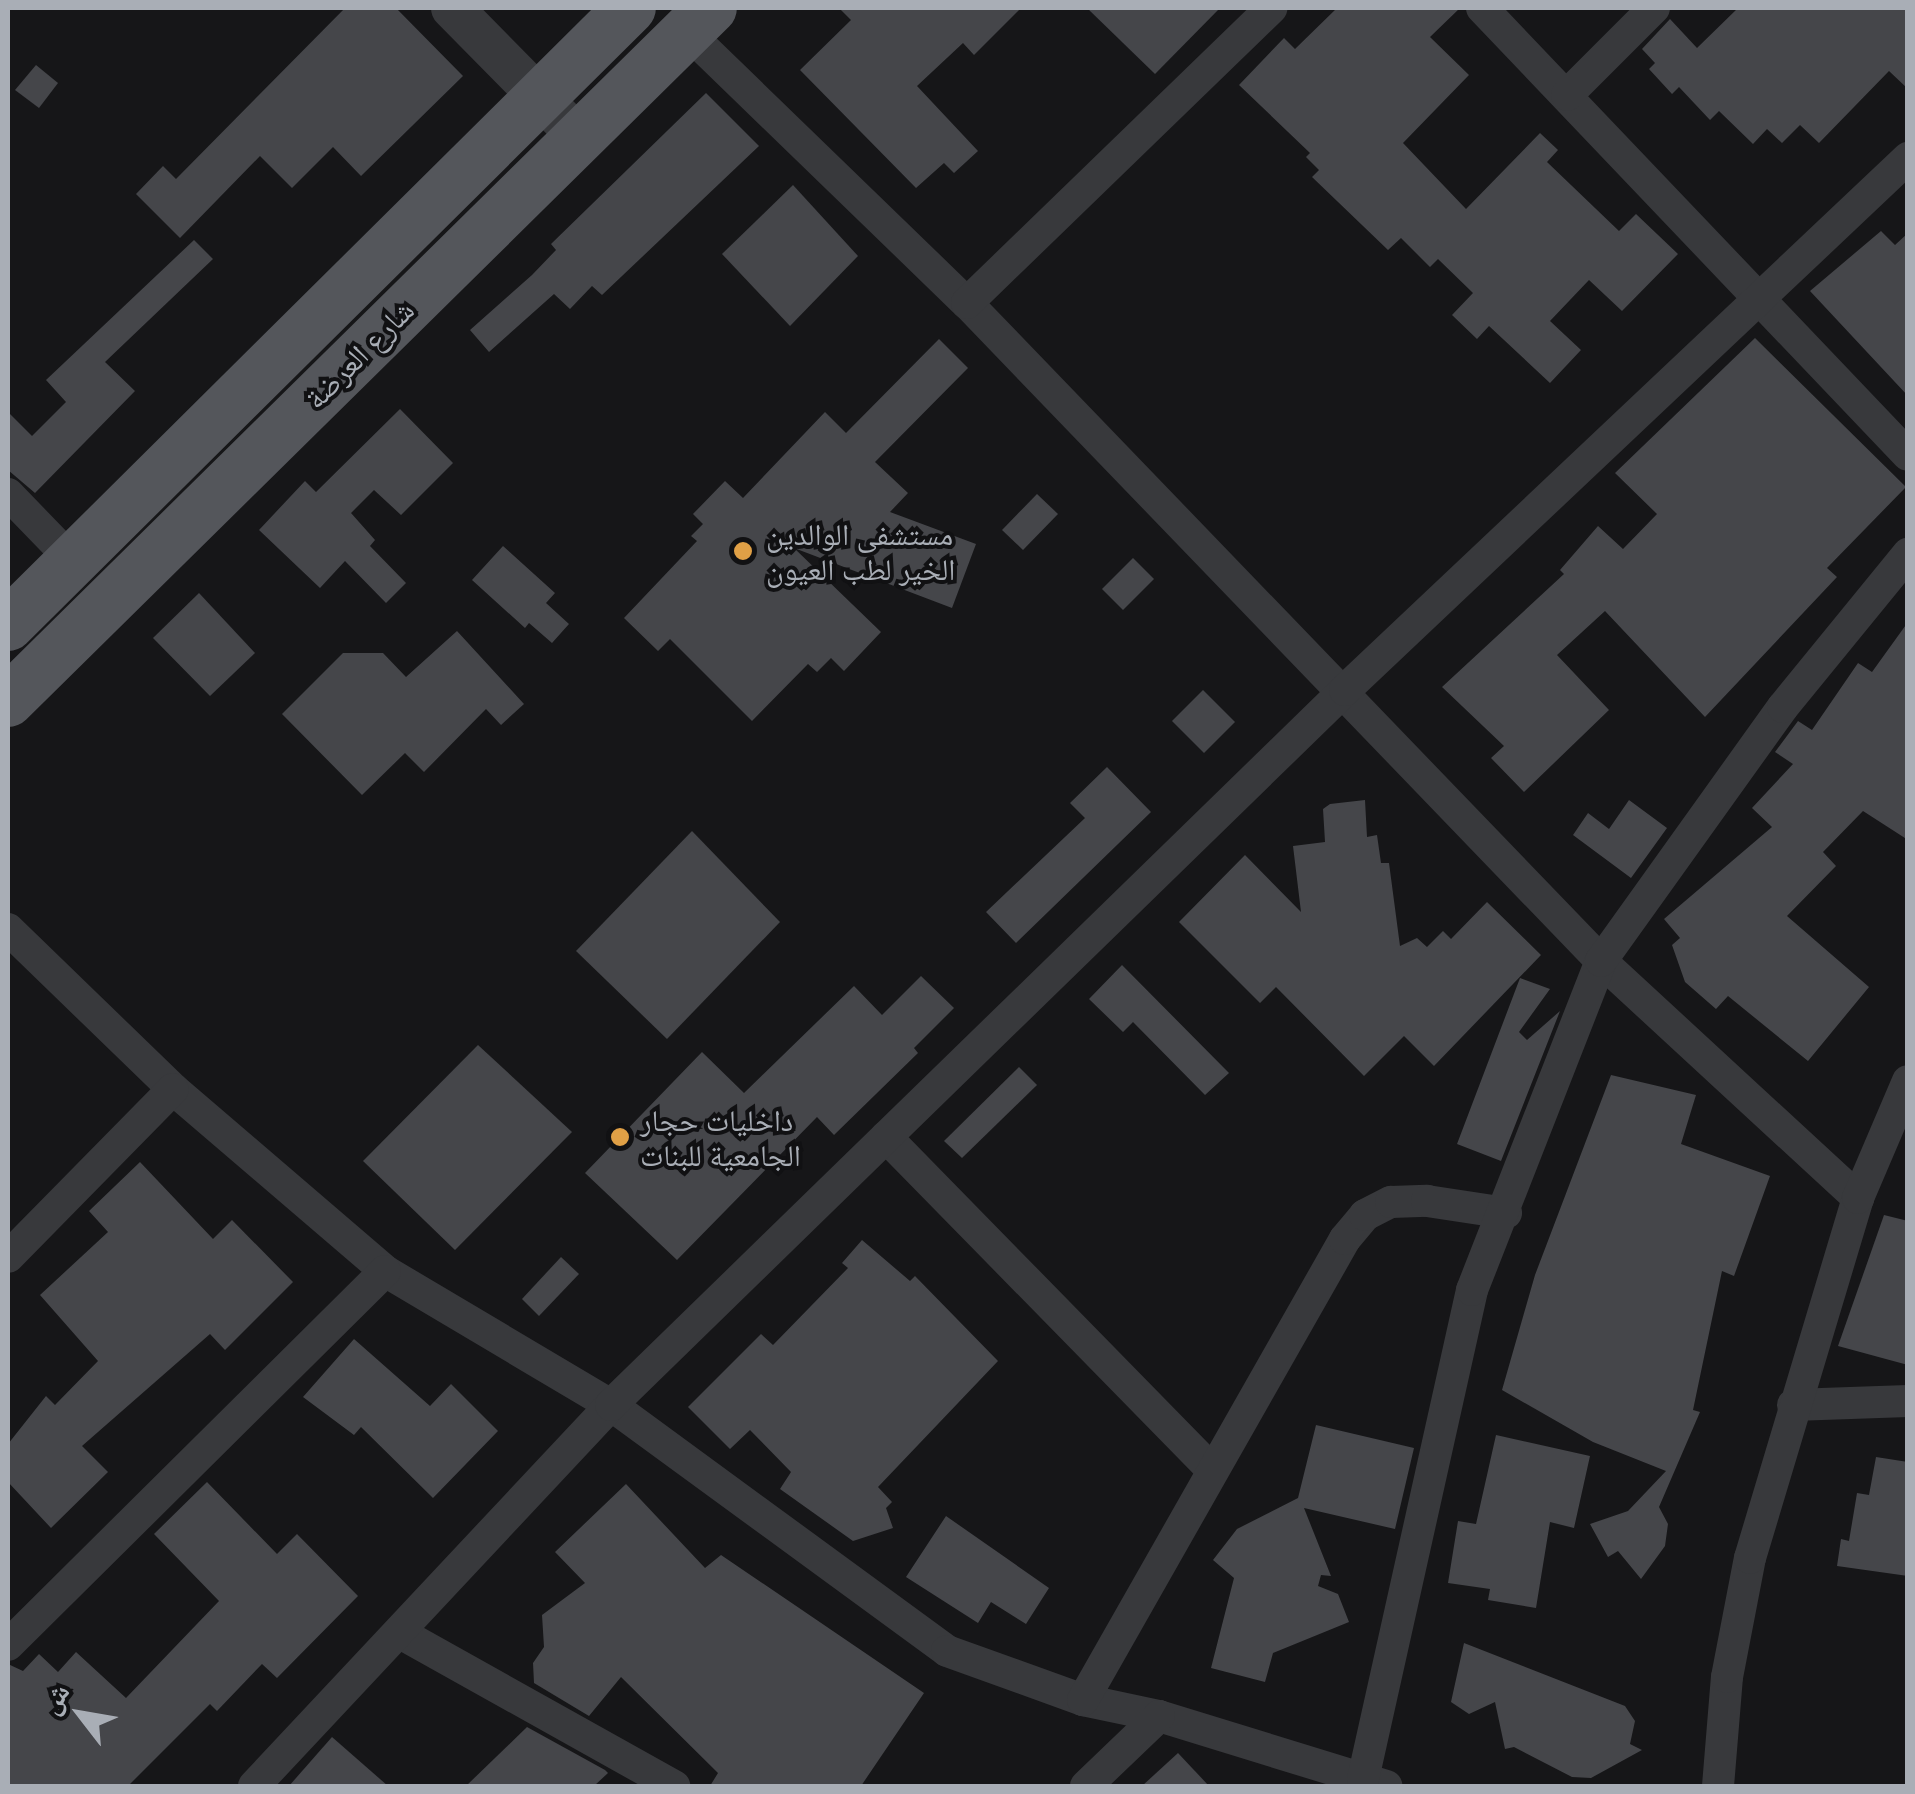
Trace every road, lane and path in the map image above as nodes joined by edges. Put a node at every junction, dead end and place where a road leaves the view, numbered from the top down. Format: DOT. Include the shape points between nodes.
graph roads {
  1 [pos="452,8"];
  2 [pos="630,8"];
  3 [pos="1272,8"];
  4 [pos="1482,8"];
  5 [pos="1654,8"];
  6 [pos="699,20"];
  7 [pos="538,95"];
  8 [pos="1567,95"];
  9 [pos="580,137"];
  10 [pos="1908,158"];
  11 [pos="968,303"];
  12 [pos="1759,303"];
  13 [pos="1908,455"];
  14 [pos="8,494"];
  15 [pos="1908,554"];
  16 [pos="71,559"];
  17 [pos="8,625"];
  18 [pos="1345,690"];
  19 [pos="8,701"];
  20 [pos="8,929"];
  21 [pos="1601,961"];
  22 [pos="1908,1081"];
  23 [pos="173,1088"];
  24 [pos="886,1137"];
  25 [pos="1858,1198"];
  26 [pos="1506,1213"];
  27 [pos="8,1258"];
  28 [pos="384,1271"];
  29 [pos="1908,1401"];
  30 [pos="611,1405"];
  31 [pos="1792,1405"];
  32 [pos="1213,1471"];
  33 [pos="402,1634"];
  34 [pos="8,1646"];
  35 [pos="1082,1700"];
  36 [pos="1159,1716"];
  37 [pos="650,1782"];
  38 [pos="1374,1783"];
  39 [pos="254,1786"];
  40 [pos="1086,1786"];
  41 [pos="1718,1786"];
  1 -- 7 [label="street"];
  2 -- 7 [label="main road, شارع العرضة"];
  3 -- 11 [label="street"];
  4 -- 8 [label="street"];
  5 -- 8 [label="street"];
  6 -- 9 [label="main road, شارع العرضة"];
  6 -- 11 [label="street"];
  7 -- 9 [label="street"];
  7 -- 16 [label="main road, شارع العرضة"];
  8 -- 12 [label="street"];
  9 -- 19 [label="main road, شارع العرضة"];
  10 -- 12 [label="street"];
  11 -- 18 [label="street"];
  12 -- 13 [label="street"];
  12 -- 18 [label="street"];
  14 -- 16 [label="street"];
  15 -- 21 [label="street" via="1782,707"];
  16 -- 17 [label="main road, شارع العرضة"];
  18 -- 21 [label="street"];
  18 -- 24 [label="street"];
  20 -- 23 [label="street"];
  21 -- 25 [label="street"];
  21 -- 26 [label="street"];
  22 -- 25 [label="street"];
  23 -- 27 [label="street"];
  23 -- 28 [label="street"];
  24 -- 30 [label="street"];
  24 -- 32 [label="street"];
  25 -- 31 [label="street"];
  26 -- 32 [label="street" via="1427,1201 1392,1202 1365,1215"];
  26 -- 38 [label="street" via="1472,1290"];
  28 -- 30 [label="street"];
  28 -- 34 [label="street"];
  29 -- 31 [label="street"];
  30 -- 33 [label="street"];
  30 -- 35 [label="street" via="947,1650"];
  31 -- 41 [label="street" via="1750,1558 1727,1676"];
  32 -- 35 [label="street"];
  33 -- 37 [label="street"];
  33 -- 39 [label="street"];
  35 -- 36 [label="street"];
  36 -- 38 [label="street"];
  36 -- 40 [label="street"];
}
